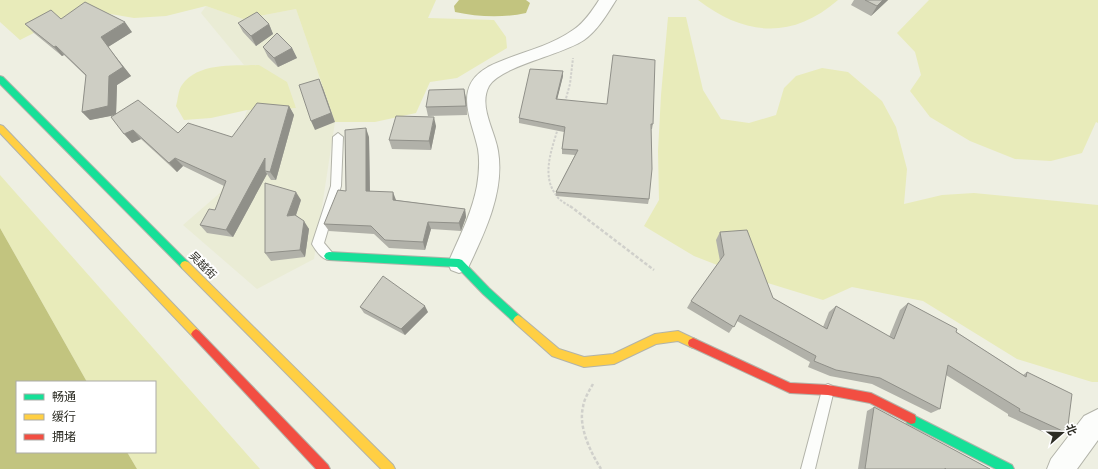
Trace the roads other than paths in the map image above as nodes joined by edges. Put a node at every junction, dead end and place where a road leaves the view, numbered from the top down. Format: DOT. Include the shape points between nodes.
graph roads {
  1 [pos="608,0"];
  2 [pos="0,79"];
  3 [pos="0,128"];
  4 [pos="338,137"];
  5 [pos="329,256"];
  6 [pos="459,263"];
  7 [pos="828,390"];
  8 [pos="1098,422"];
  9 [pos="324,469"];
  10 [pos="389,469"];
  11 [pos="808,469"];
  12 [pos="1008,469"];
  13 [pos="1061,469"];
  1 -- 6 [label="street" via="597,17 575,38 506,66 486,78 478,90 475,108 489,159 487,187 484,204"];
  2 -- 10 [label="main road, 吴越街"];
  3 -- 9 [label="main road"];
  4 -- 5 [label="lane" via="336,186 318,244"];
  5 -- 6 [label="main road"];
  6 -- 7 [label="main road" via="486,291 556,353 584,362 614,359 655,339 678,336 790,388"];
  7 -- 11 [label="lane"];
  7 -- 12 [label="main road" via="872,398"];
  8 -- 13 [label="street" via="1093,425"];
}
